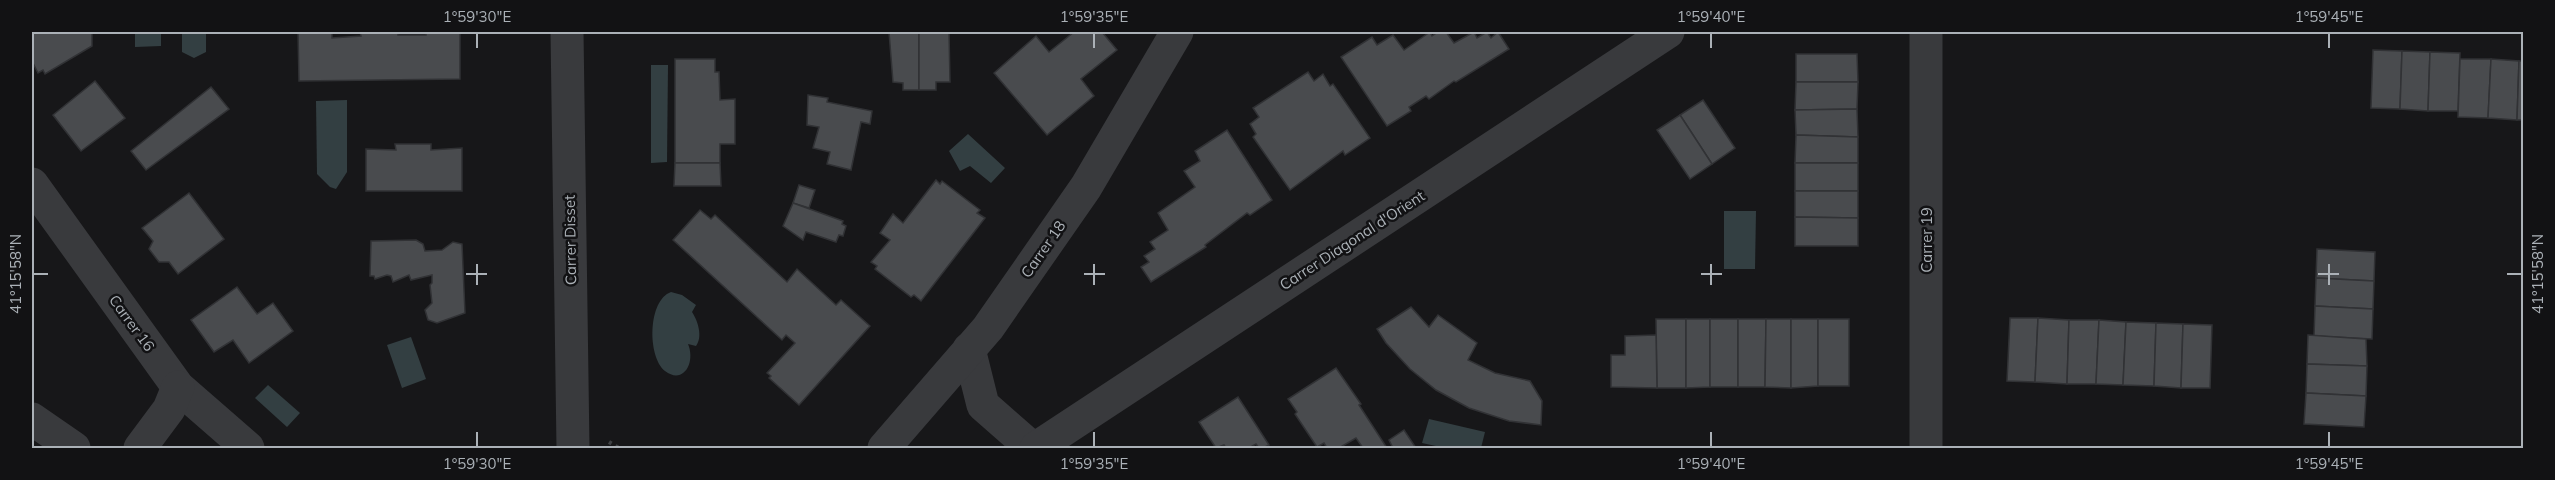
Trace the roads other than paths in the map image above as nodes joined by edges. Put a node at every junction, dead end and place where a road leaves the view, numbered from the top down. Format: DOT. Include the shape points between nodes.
graph roads {
  1 [pos="567,32"];
  2 [pos="1177,32"];
  3 [pos="1668,32"];
  4 [pos="1926,32"];
  5 [pos="32,184"];
  6 [pos="969,349"];
  7 [pos="178,387"];
  8 [pos="210,416"];
  9 [pos="32,419"];
  10 [pos="74,448"];
  11 [pos="140,448"];
  12 [pos="220,448"];
  13 [pos="248,448"];
  14 [pos="573,448"];
  15 [pos="884,448"];
  16 [pos="1034,448"];
  17 [pos="1926,448"];
  1 -- 14 [label="street, Carrer Disset"];
  2 -- 6 [label="street, Carrer 18" via="1086,187"];
  3 -- 16 [label="street, Carrer Diagonal d'Orient"];
  4 -- 17 [label="street, Carrer 19"];
  5 -- 7 [label="street, Carrer 16"];
  6 -- 15 [label="street, Carrer 18"];
  6 -- 16 [label="street, Carrer Diagonal d'Orient" via="983,405"];
  7 -- 8 [label="street, Carrer 16"];
  7 -- 11 [label="street" via="169,409"];
  8 -- 12 [label="street"];
  8 -- 13 [label="street, Carrer 16"];
  9 -- 10 [label="street"];
}
